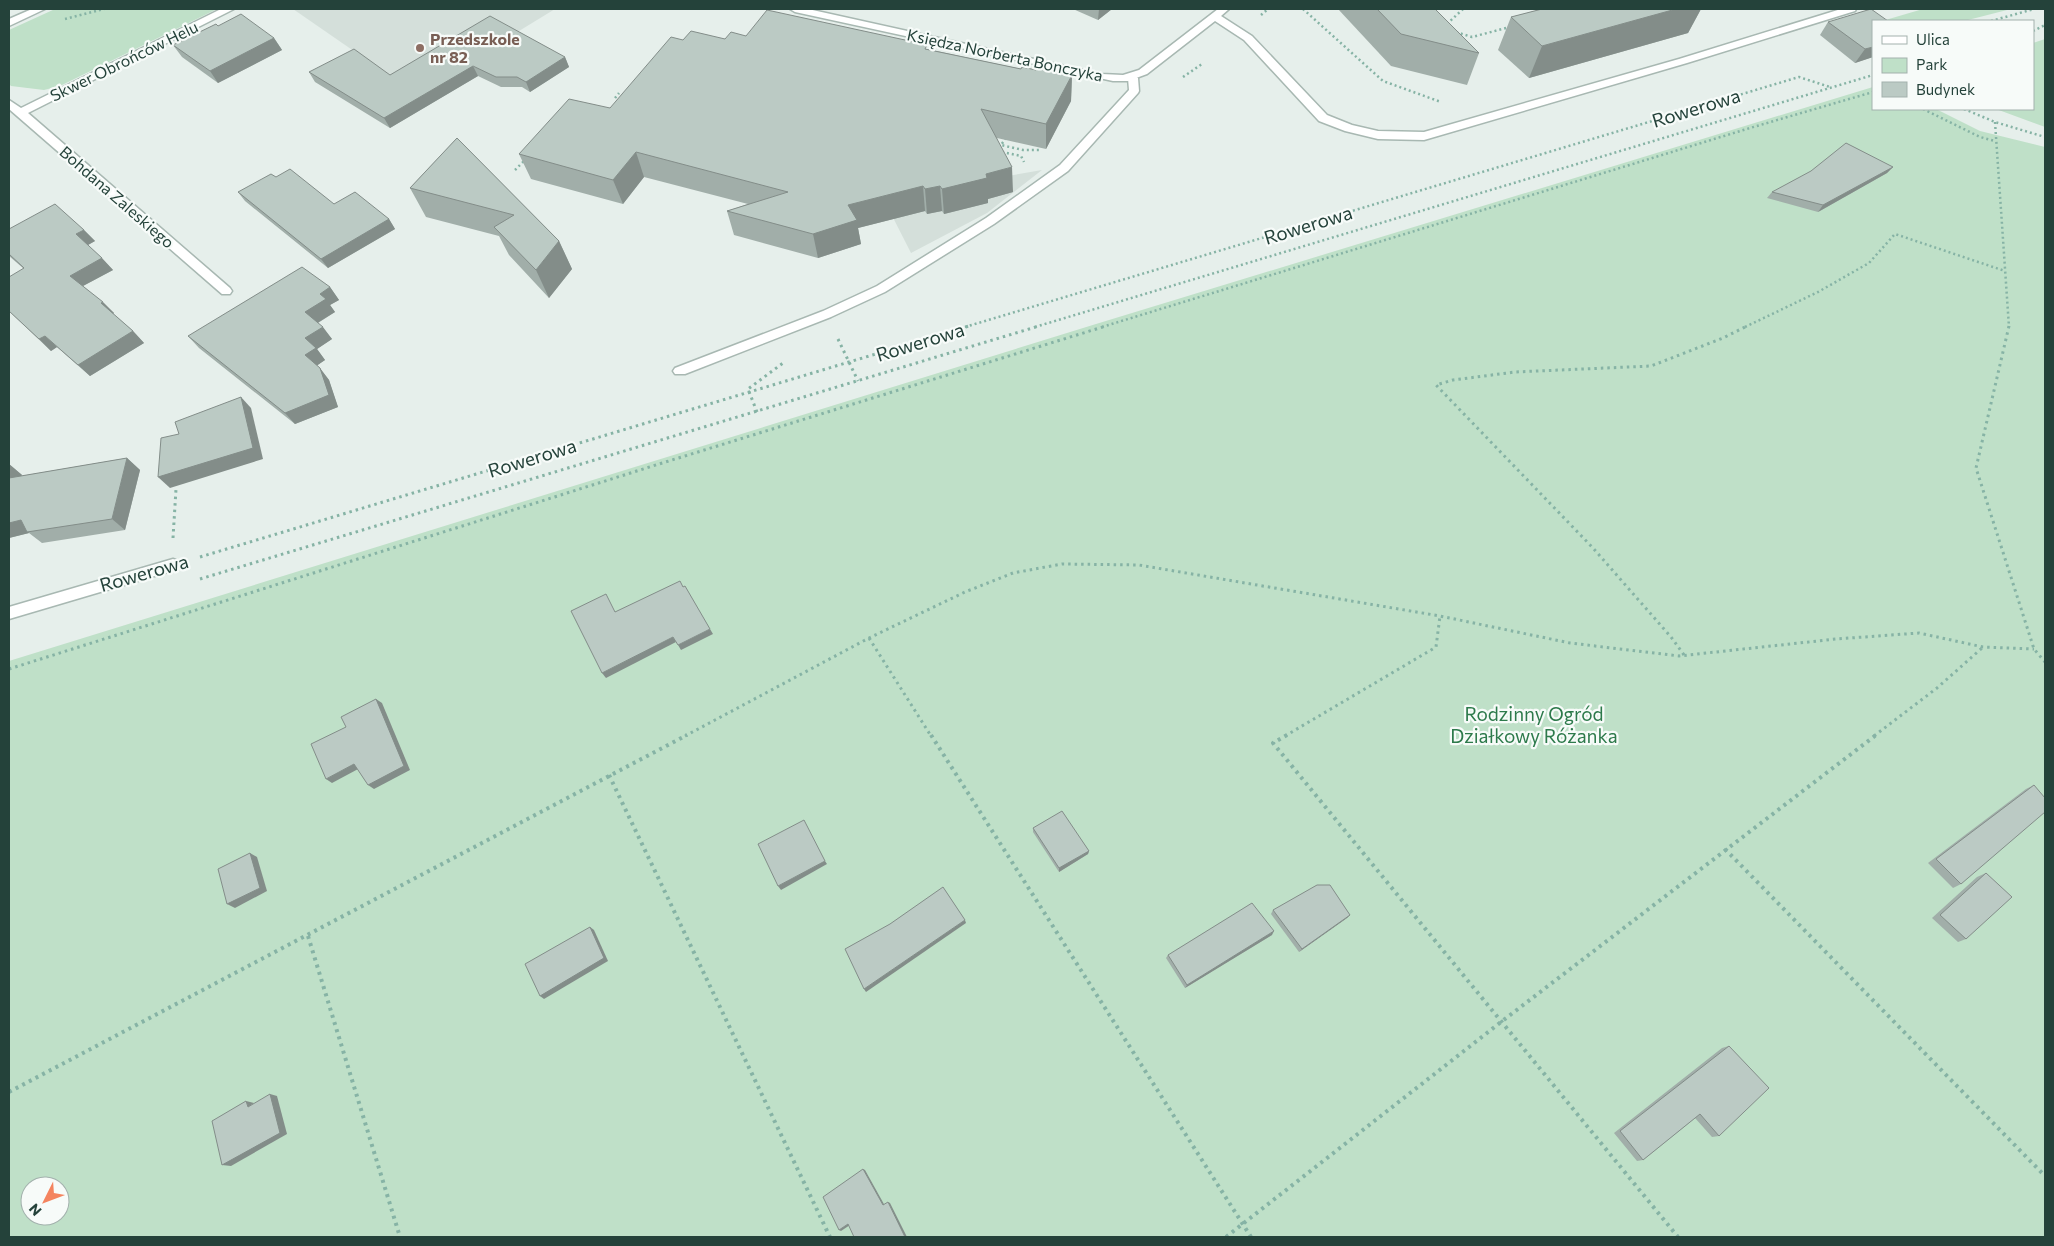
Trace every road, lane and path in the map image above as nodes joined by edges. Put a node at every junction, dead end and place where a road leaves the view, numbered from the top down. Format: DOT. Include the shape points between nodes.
graph roads {
  1 [pos="40,9"];
  2 [pos="229,9"];
  3 [pos="794,9"];
  4 [pos="1224,9"];
  5 [pos="1303,9"];
  6 [pos="1463,9"];
  7 [pos="1850,9"];
  8 [pos="2034,9"];
  9 [pos="1215,17"];
  10 [pos="1995,20"];
  11 [pos="9,23"];
  12 [pos="1510,27"];
  13 [pos="1443,28"];
  14 [pos="1450,31"];
  15 [pos="1872,75"];
  16 [pos="1133,78"];
  17 [pos="1830,87"];
  18 [pos="1872,92"];
  19 [pos="619,93"];
  20 [pos="9,103"];
  21 [pos="623,106"];
  22 [pos="1926,110"];
  23 [pos="1966,110"];
  24 [pos="19,113"];
  25 [pos="1486,118"];
  26 [pos="1995,122"];
  27 [pos="2045,137"];
  28 [pos="1006,138"];
  29 [pos="1995,141"];
  30 [pos="1001,145"];
  31 [pos="1036,150"];
  32 [pos="529,154"];
  33 [pos="522,162"];
  34 [pos="529,164"];
  35 [pos="1026,165"];
  36 [pos="515,170"];
  37 [pos="2005,271"];
  38 [pos="226,291"];
  39 [pos="840,342"];
  40 [pos="850,364"];
  41 [pos="680,371"];
  42 [pos="858,381"];
  43 [pos="750,394"];
  44 [pos="757,412"];
  45 [pos="176,489"];
  46 [pos="174,527"];
  47 [pos="173,565"];
  48 [pos="198,580"];
  49 [pos="9,613"];
  50 [pos="1440,616"];
  51 [pos="869,638"];
  52 [pos="1983,647"];
  53 [pos="2034,649"];
  54 [pos="1684,655"];
  55 [pos="2045,662"];
  56 [pos="9,669"];
  57 [pos="609,775"];
  58 [pos="1724,849"];
  59 [pos="308,936"];
  60 [pos="1501,1022"];
  61 [pos="9,1092"];
  62 [pos="2045,1176"];
  63 [pos="1243,1224"];
  64 [pos="400,1237"];
  65 [pos="830,1237"];
  66 [pos="1226,1237"];
  67 [pos="1251,1237"];
  68 [pos="1678,1237"];
  1 -- 11 [label="street"];
  2 -- 24 [label="street, Skwer Obrońców Helu"];
  3 -- 16 [label="street, Księdza Norberta Bonczyka" via="1102,77"];
  4 -- 9 [label="street"];
  5 -- 25 [label="path" via="1383,81"];
  6 -- 13 [label="path"];
  7 -- 25 [label="street"];
  8 -- 10 [label="path"];
  9 -- 16 [label="street"];
  9 -- 25 [label="street" via="1248,38 1323,118 1349,128 1378,135 1424,136"];
  12 -- 14 [label="path" via="1472,37"];
  15 -- 17 [label="path"];
  16 -- 41 [label="street" via="1134,91 1064,168 990,221 881,289 827,314"];
  17 -- 40 [label="path, Rowerowa" via="1799,77"];
  17 -- 42 [label="path"];
  18 -- 56 [label="path" via="659,464"];
  19 -- 21 [label="path" via="615,100"];
  20 -- 24 [label="street, Bohdana Zaleskiego"];
  22 -- 29 [label="path"];
  23 -- 26 [label="path"];
  24 -- 38 [label="street, Bohdana Zaleskiego"];
  26 -- 27 [label="path"];
  26 -- 29 [label="path"];
  28 -- 30 [label="path"];
  29 -- 37 [label="path"];
  30 -- 31 [label="path"];
  30 -- 35 [label="path" via="999,151 1021,156"];
  32 -- 33 [label="path"];
  33 -- 34 [label="path"];
  33 -- 36 [label="path"];
  37 -- 53 [label="path" via="2009,328 1976,468"];
  37 -- 54 [label="path" via="1895,234 1869,263 1818,292 1723,338 1651,366 1515,372 1436,385 1593,548"];
  39 -- 40 [label="path"];
  40 -- 42 [label="path"];
  40 -- 43 [label="path, Rowerowa"];
  42 -- 44 [label="path"];
  43 -- 44 [label="path"];
  43 -- 47 [label="path, Rowerowa"];
  44 -- 48 [label="path"];
  45 -- 46 [label="path"];
  47 -- 49 [label="street, Rowerowa"];
  50 -- 51 [label="path" via="1139,565 1062,564 1005,576"];
  50 -- 54 [label="path" via="1570,643"];
  50 -- 60 [label="path" via="1436,647 1273,743"];
  51 -- 57 [label="path"];
  51 -- 63 [label="path"];
  52 -- 53 [label="path"];
  52 -- 54 [label="path" via="1919,633"];
  52 -- 58 [label="path" via="1937,688"];
  53 -- 55 [label="path"];
  57 -- 59 [label="path"];
  57 -- 65 [label="path"];
  58 -- 60 [label="path"];
  58 -- 62 [label="path"];
  59 -- 61 [label="path"];
  59 -- 64 [label="path"];
  60 -- 63 [label="path"];
  60 -- 68 [label="path"];
  63 -- 66 [label="path"];
  63 -- 67 [label="path"];
}
